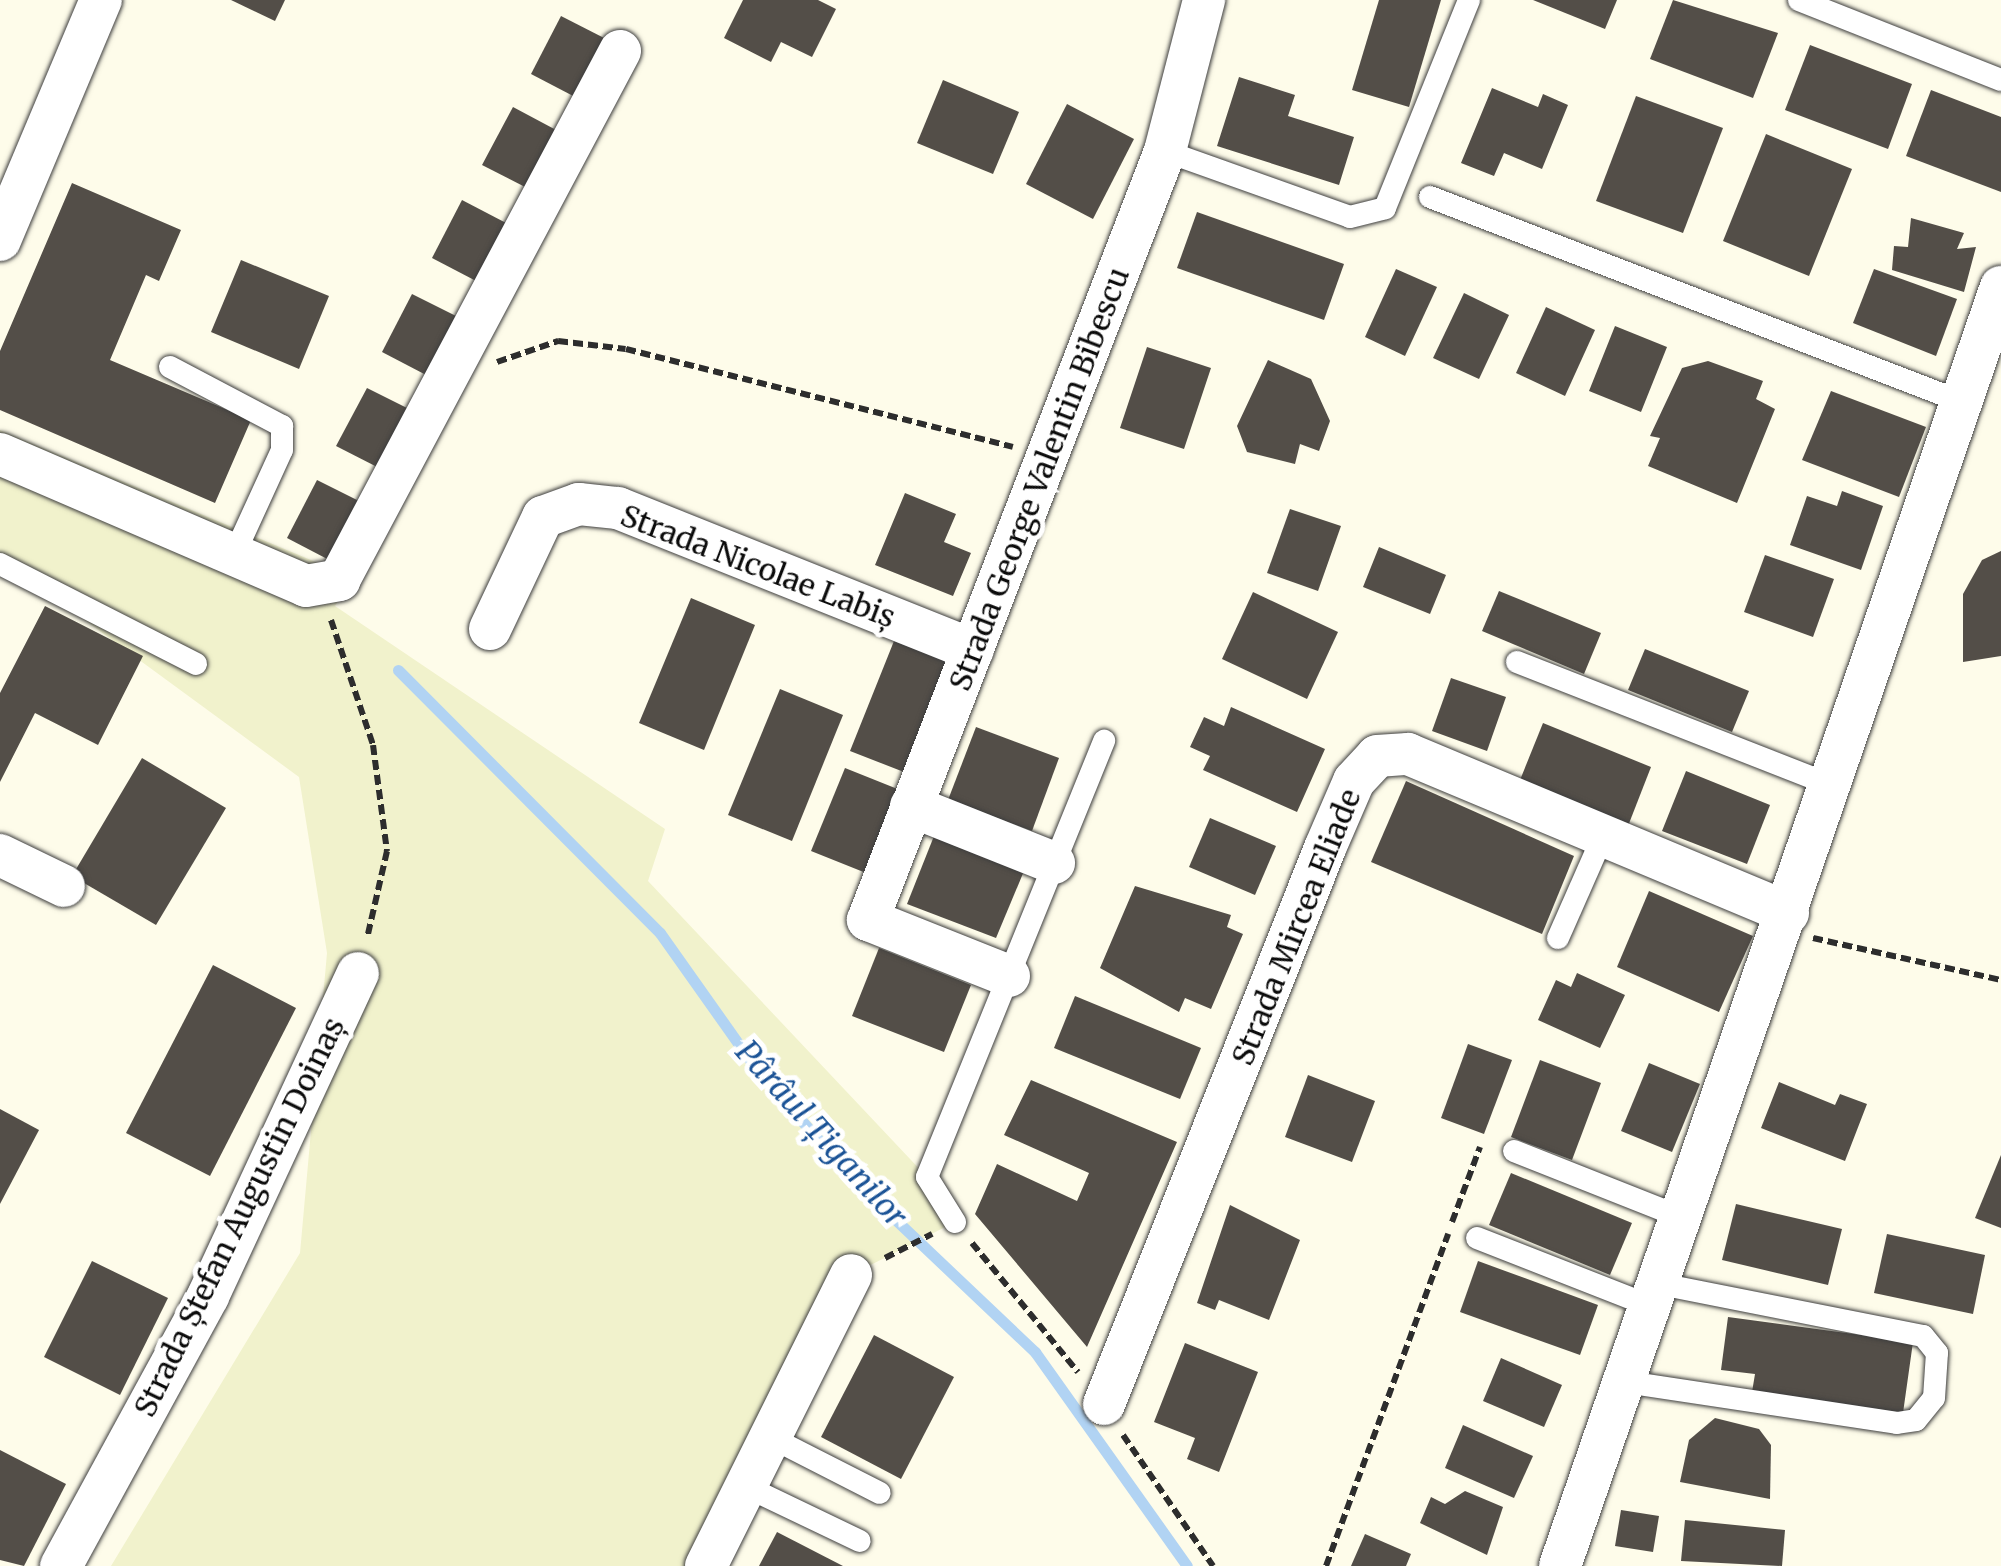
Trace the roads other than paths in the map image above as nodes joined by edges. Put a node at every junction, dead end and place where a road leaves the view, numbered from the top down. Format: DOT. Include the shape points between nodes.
graph roads {
  1 [pos="101,0"];
  2 [pos="1204,0"];
  3 [pos="1469,0"];
  4 [pos="1799,0"];
  5 [pos="620,50"];
  6 [pos="2001,80"];
  7 [pos="1165,151"];
  8 [pos="1430,197"];
  9 [pos="0,240"];
  10 [pos="2001,287"];
  11 [pos="170,367"];
  12 [pos="1962,402"];
  13 [pos="0,454"];
  14 [pos="234,556"];
  15 [pos="0,564"];
  16 [pos="490,629"];
  17 [pos="973,650"];
  18 [pos="1517,662"];
  19 [pos="196,664"];
  20 [pos="1104,740"];
  21 [pos="1831,784"];
  22 [pos="911,806"];
  23 [pos="1603,836"];
  24 [pos="0,855"];
  25 [pos="1054,862"];
  26 [pos="64,886"];
  27 [pos="1785,922"];
  28 [pos="1558,938"];
  29 [pos="358,973"];
  30 [pos="1008,976"];
  31 [pos="1514,1151"];
  32 [pos="1683,1218"];
  33 [pos="955,1222"];
  34 [pos="1478,1238"];
  35 [pos="851,1274"];
  36 [pos="1656,1295"];
  37 [pos="1626,1382"];
  38 [pos="1104,1404"];
  39 [pos="770,1437"];
  40 [pos="745,1486"];
  41 [pos="880,1493"];
  42 [pos="860,1541"];
  43 [pos="60,1566"];
  44 [pos="706,1566"];
  45 [pos="1560,1566"];
  1 -- 9 [label="street"];
  2 -- 7 [label="street, Strada George Valentin Bibescu"];
  3 -- 7 [label="lane" via="1385,208 1350,217"];
  4 -- 6 [label="lane"];
  5 -- 14 [label="street" via="340,580 322,586"];
  7 -- 17 [label="street, Strada George Valentin Bibescu"];
  8 -- 12 [label="lane"];
  10 -- 12 [label="street"];
  11 -- 14 [label="lane" via="282,426 282,450"];
  12 -- 21 [label="street"];
  13 -- 14 [label="street"];
  15 -- 19 [label="lane"];
  16 -- 17 [label="street, Strada Nicolae Labiș" via="543,517 578,504 618,508"];
  17 -- 22 [label="street, Strada George Valentin Bibescu"];
  18 -- 21 [label="lane"];
  20 -- 25 [label="lane"];
  21 -- 27 [label="street"];
  22 -- 25 [label="street"];
  22 -- 30 [label="street, Strada George Valentin Bibescu" via="868,920"];
  23 -- 27 [label="street, Strada Mircea Eliade"];
  23 -- 28 [label="lane"];
  23 -- 38 [label="street, Strada Mircea Eliade" via="1408,754 1377,756 1364,768"];
  24 -- 26 [label="street"];
  25 -- 30 [label="lane"];
  27 -- 32 [label="street"];
  29 -- 43 [label="street, Strada Ștefan Augustin Doinaș" via="208,1296"];
  30 -- 33 [label="lane" via="927,1176"];
  31 -- 32 [label="lane"];
  32 -- 36 [label="street"];
  34 -- 36 [label="lane"];
  35 -- 39 [label="street"];
  36 -- 37 [label="street"];
  36 -- 37 [label="lane" via="1924,1336 1937,1353 1934,1398 1916,1420 1897,1423"];
  37 -- 45 [label="street"];
  39 -- 40 [label="street"];
  39 -- 41 [label="lane"];
  40 -- 42 [label="lane"];
  40 -- 44 [label="street"];
}
